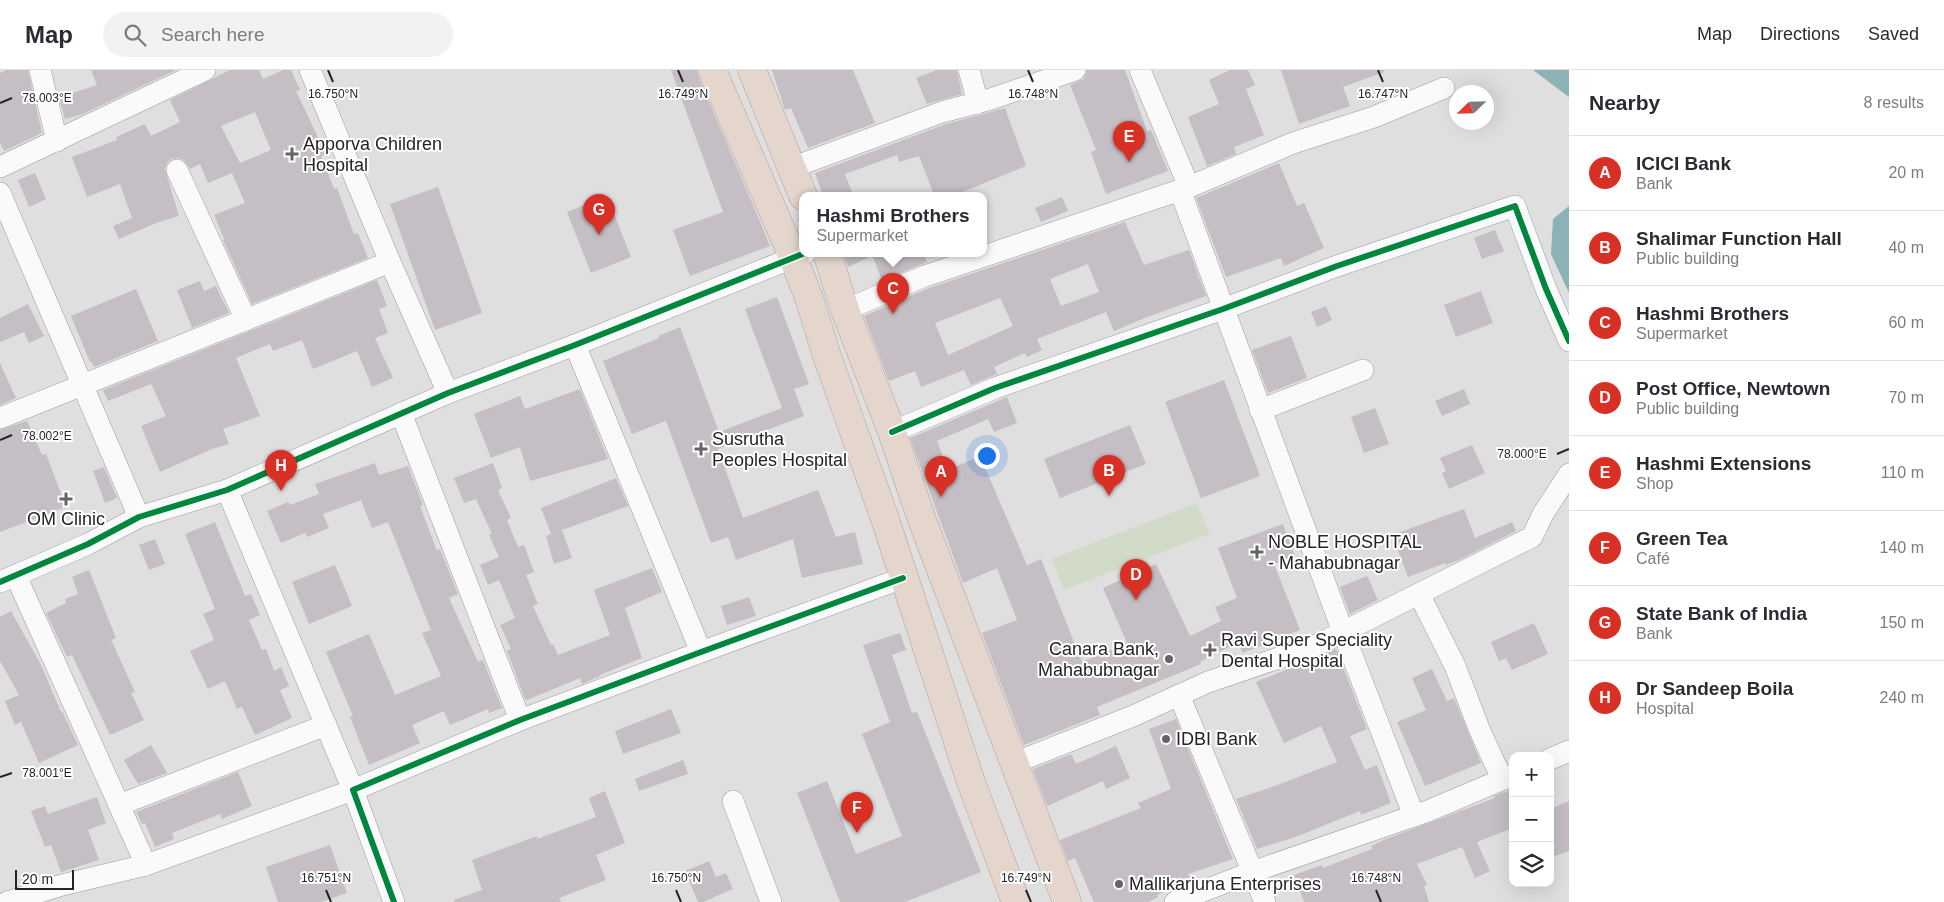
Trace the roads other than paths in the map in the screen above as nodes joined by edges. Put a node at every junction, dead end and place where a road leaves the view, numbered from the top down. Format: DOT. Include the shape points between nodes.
graph roads {
  1 [pos="40,70"];
  2 [pos="205,70"];
  3 [pos="310,70"];
  4 [pos="712,70"];
  5 [pos="752,70"];
  6 [pos="969,70"];
  7 [pos="1075,70"];
  8 [pos="1140,70"];
  9 [pos="1444,88"];
  10 [pos="978,103"];
  11 [pos="57,141"];
  12 [pos="0,167"];
  13 [pos="791,168"];
  14 [pos="178,170"];
  15 [pos="1184,188"];
  16 [pos="801,192"];
  17 [pos="0,193"];
  18 [pos="799,255"];
  19 [pos="987,255"];
  20 [pos="800,257"];
  21 [pos="828,257"];
  22 [pos="981,257"];
  23 [pos="390,262"];
  24 [pos="1223,309"];
  25 [pos="845,310"];
  26 [pos="246,320"];
  27 [pos="1569,341"];
  28 [pos="575,346"];
  29 [pos="1363,370"];
  30 [pos="82,385"];
  31 [pos="448,393"];
  32 [pos="1260,410"];
  33 [pos="401,413"];
  34 [pos="0,418"];
  35 [pos="892,432"];
  36 [pos="1569,474"];
  37 [pos="228,490"];
  38 [pos="139,517"];
  39 [pos="903,578"];
  40 [pos="8,579"];
  41 [pos="1419,594"];
  42 [pos="1343,632"];
  43 [pos="701,652"];
  44 [pos="1179,695"];
  45 [pos="520,720"];
  46 [pos="326,724"];
  47 [pos="1569,751"];
  48 [pos="1554,757"];
  49 [pos="1014,762"];
  50 [pos="1508,777"];
  51 [pos="353,790"];
  52 [pos="733,801"];
  53 [pos="119,805"];
  54 [pos="1414,816"];
  55 [pos="146,865"];
  56 [pos="1252,872"];
  57 [pos="7,902"];
  58 [pos="394,902"];
  59 [pos="771,902"];
  60 [pos="1016,902"];
  61 [pos="1068,902"];
  62 [pos="1175,902"];
  63 [pos="1265,902"];
  1 -- 11 [label="street"];
  2 -- 11 [label="street"];
  3 -- 23 [label="street"];
  4 -- 18 [label="highway"];
  5 -- 13 [label="highway"];
  6 -- 10 [label="street"];
  7 -- 10 [label="street"];
  8 -- 15 [label="street"];
  9 -- 15 [label="street" via="1374,117 1293,143"];
  10 -- 13 [label="street" via="942,112"];
  11 -- 12 [label="street"];
  13 -- 16 [label="highway"];
  14 -- 26 [label="street"];
  15 -- 19 [label="street"];
  15 -- 24 [label="street"];
  17 -- 30 [label="street"];
  18 -- 28 [label="street"];
  20 -- 39 [label="highway"];
  21 -- 25 [label="highway"];
  22 -- 25 [label="street" via="925,276"];
  23 -- 26 [label="street"];
  23 -- 31 [label="street"];
  24 -- 27 [label="street" via="1514,206"];
  24 -- 32 [label="street"];
  24 -- 35 [label="street" via="995,388"];
  25 -- 35 [label="highway"];
  26 -- 30 [label="street"];
  28 -- 31 [label="street"];
  28 -- 43 [label="street"];
  29 -- 32 [label="street"];
  30 -- 34 [label="street"];
  30 -- 38 [label="street"];
  31 -- 33 [label="street"];
  32 -- 42 [label="street"];
  33 -- 37 [label="street"];
  33 -- 45 [label="street"];
  35 -- 49 [label="highway"];
  36 -- 41 [label="street" via="1532,537"];
  37 -- 38 [label="street"];
  37 -- 46 [label="street"];
  38 -- 40 [label="street" via="88,544"];
  39 -- 43 [label="street"];
  39 -- 60 [label="highway" via="971,782"];
  40 -- 53 [label="street"];
  41 -- 42 [label="street"];
  41 -- 50 [label="street" via="1455,666 1480,731"];
  42 -- 44 [label="street" via="1317,645"];
  42 -- 54 [label="street"];
  43 -- 45 [label="street"];
  44 -- 49 [label="street"];
  44 -- 56 [label="street"];
  45 -- 51 [label="street"];
  46 -- 51 [label="street"];
  46 -- 53 [label="street"];
  47 -- 48 [label="street"];
  49 -- 61 [label="highway"];
  50 -- 54 [label="street"];
  51 -- 55 [label="street"];
  51 -- 58 [label="street"];
  52 -- 59 [label="street"];
  53 -- 55 [label="street"];
  54 -- 56 [label="street"];
  55 -- 57 [label="street"];
  56 -- 62 [label="street"];
  56 -- 63 [label="street"];
}
